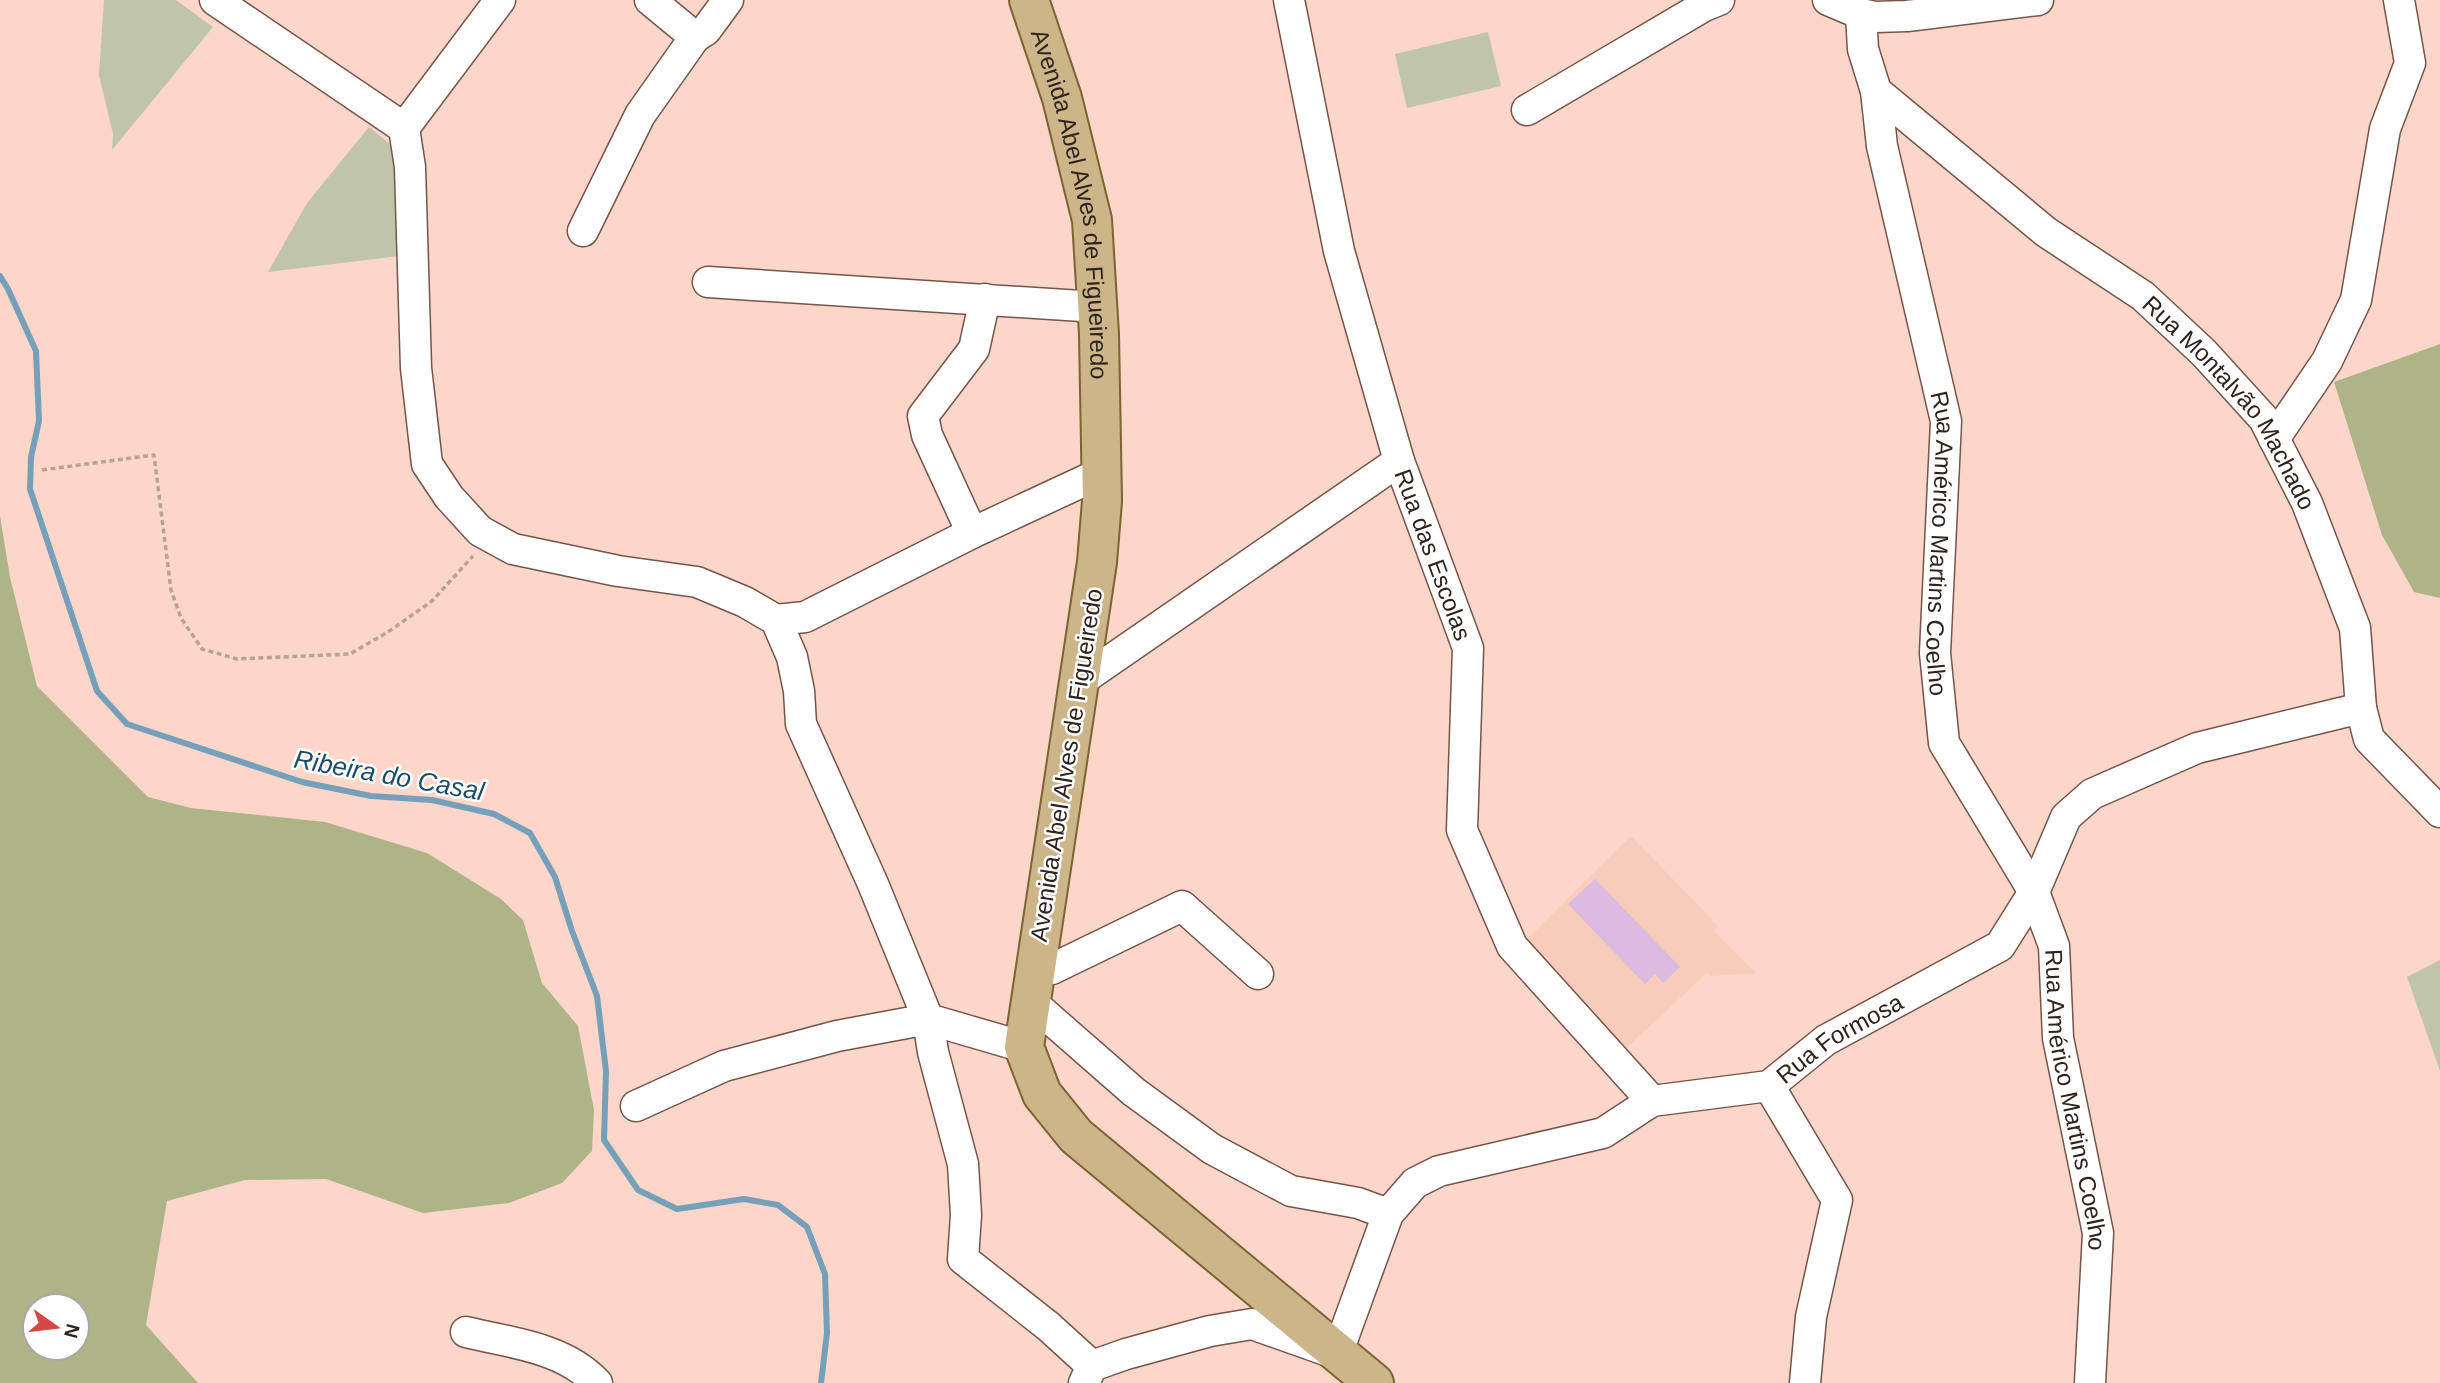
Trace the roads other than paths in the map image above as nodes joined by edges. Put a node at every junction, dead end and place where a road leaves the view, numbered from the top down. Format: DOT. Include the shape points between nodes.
graph roads {
  1 [pos="500,0"];
  2 [pos="650,0"];
  3 [pos="728,0"];
  4 [pos="1029,0"];
  5 [pos="1289,0"];
  6 [pos="1828,0"];
  7 [pos="2038,0"];
  8 [pos="2399,0"];
  9 [pos="218,1"];
  10 [pos="1709,2"];
  11 [pos="1861,14"];
  12 [pos="695,37"];
  13 [pos="1876,91"];
  14 [pos="1527,110"];
  15 [pos="404,128"];
  16 [pos="583,231"];
  17 [pos="708,282"];
  18 [pos="985,299"];
  19 [pos="1097,307"];
  20 [pos="2274,439"];
  21 [pos="1399,461"];
  22 [pos="1101,473"];
  23 [pos="972,533"];
  24 [pos="776,620"];
  25 [pos="1079,682"];
  26 [pos="2361,708"];
  27 [pos="2440,812"];
  28 [pos="2034,892"];
  29 [pos="1258,974"];
  30 [pos="1033,983"];
  31 [pos="928,1018"];
  32 [pos="1024,1047"];
  33 [pos="1769,1086"];
  34 [pos="1652,1101"];
  35 [pos="636,1106"];
  36 [pos="1388,1214"];
  37 [pos="466,1332"];
  38 [pos="1338,1354"];
  39 [pos="1088,1375"];
  40 [pos="597,1383"];
  41 [pos="1374,1383"];
  42 [pos="1805,1383"];
  43 [pos="2090,1383"];
  1 -- 15 [label="street"];
  2 -- 12 [label="street"];
  3 -- 12 [label="street" via="706,30"];
  4 -- 19 [label="main road, Avenida Abel Alves de Figueiredo" via="1062,98 1092,220"];
  5 -- 21 [label="street, Rua das Escolas" via="1339,251"];
  6 -- 11 [label="street"];
  7 -- 11 [label="street" via="1907,16"];
  8 -- 20 [label="street" via="2410,62 2385,127 2356,300 2327,361"];
  9 -- 15 [label="street"];
  10 -- 14 [label="street"];
  11 -- 13 [label="street, Rua Américo Martins Coelho" via="1863,49"];
  12 -- 16 [label="street" via="640,115"];
  13 -- 20 [label="street, Rua Montalvão Machado" via="2046,232 2143,296 2204,353 2264,419"];
  13 -- 28 [label="street, Rua Américo Martins Coelho" via="1882,146 1946,421 1935,653 1944,743"];
  15 -- 24 [label="street" via="410,167 416,368 428,464 449,497 480,531 513,548 697,583"];
  17 -- 18 [label="street"];
  18 -- 19 [label="street"];
  18 -- 23 [label="street" via="974,349 923,416 927,435"];
  19 -- 22 [label="main road, Avenida Abel Alves de Figueiredo"];
  20 -- 26 [label="street, Rua Montalvão Machado" via="2307,503 2355,628"];
  21 -- 25 [label="street"];
  21 -- 34 [label="street, Rua das Escolas" via="1468,648 1462,830 1512,946"];
  22 -- 23 [label="street"];
  22 -- 25 [label="main road, Avenida Abel Alves de Figueiredo" via="1097,562"];
  23 -- 24 [label="street" via="805,617"];
  24 -- 31 [label="street" via="792,657 801,724"];
  25 -- 30 [label="main road, Avenida Abel Alves de Figueiredo"];
  26 -- 27 [label="street, Rua Montalvão Machado" via="2370,739"];
  26 -- 28 [label="street, Rua Formosa" via="2197,748 2092,794 2066,817"];
  28 -- 33 [label="street, Rua Formosa" via="2000,946 1826,1040"];
  28 -- 43 [label="street, Rua Américo Martins Coelho" via="2054,946 2058,1038 2098,1233"];
  29 -- 30 [label="street" via="1182,906 1052,969"];
  30 -- 32 [label="main road, Avenida Abel Alves de Figueiredo"];
  30 -- 36 [label="street" via="1134,1092 1212,1149 1291,1191 1358,1203"];
  31 -- 32 [label="street"];
  31 -- 35 [label="street" via="724,1066"];
  31 -- 39 [label="street" via="963,1164 963,1259 1048,1325"];
  32 -- 38 [label="main road, Avenida Abel Alves de Figueiredo" via="1042,1094 1076,1136"];
  33 -- 34 [label="street, Rua Formosa"];
  33 -- 42 [label="street" via="1837,1200 1811,1317"];
  34 -- 36 [label="street, Rua Formosa" via="1604,1133 1439,1171 1415,1183"];
  36 -- 38 [label="street, Rua Formosa"];
  37 -- 40 [label="street" via="551,1352 584,1370"];
  38 -- 39 [label="street" via="1252,1325 1126,1353"];
  38 -- 41 [label="main road, Avenida Abel Alves de Figueiredo"];
}
